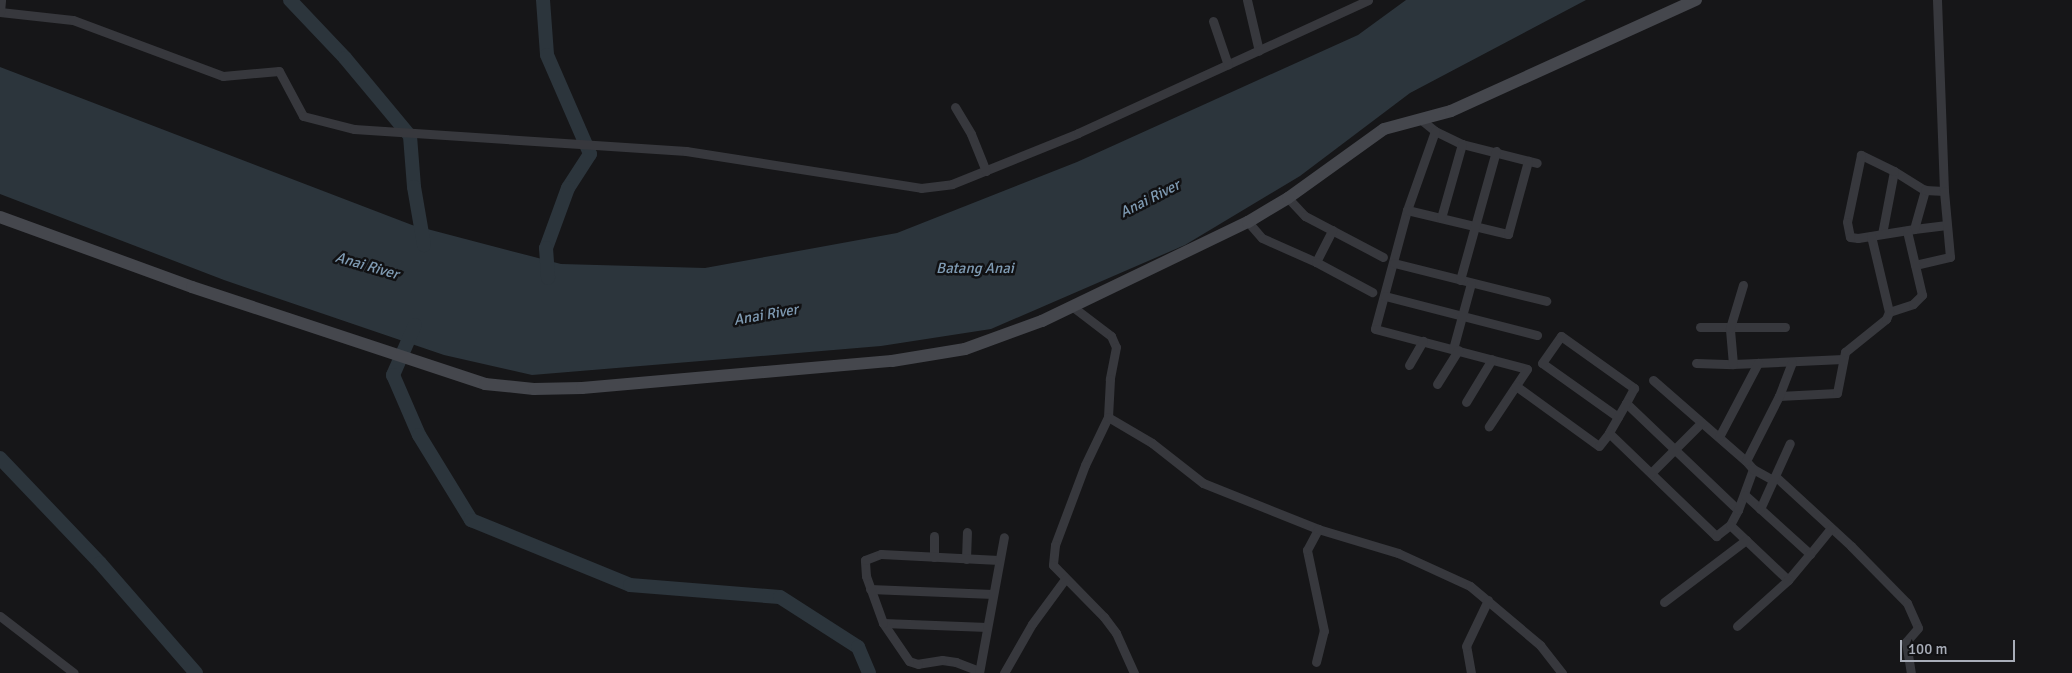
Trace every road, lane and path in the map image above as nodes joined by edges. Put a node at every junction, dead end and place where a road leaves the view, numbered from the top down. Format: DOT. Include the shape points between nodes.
graph roads {
  1 [pos="1,0"];
  2 [pos="1247,0"];
  3 [pos="1368,0"];
  4 [pos="1696,0"];
  5 [pos="1937,0"];
  6 [pos="0,12"];
  7 [pos="1213,21"];
  8 [pos="1259,51"];
  9 [pos="1228,65"];
  10 [pos="955,107"];
  11 [pos="1419,118"];
  12 [pos="1435,131"];
  13 [pos="1462,144"];
  14 [pos="1496,151"];
  15 [pos="1528,161"];
  16 [pos="1538,163"];
  17 [pos="986,171"];
  18 [pos="1894,171"];
  19 [pos="1925,190"];
  20 [pos="1944,191"];
  21 [pos="1288,198"];
  22 [pos="1408,210"];
  23 [pos="0,217"];
  24 [pos="1440,218"];
  25 [pos="1248,222"];
  26 [pos="1947,225"];
  27 [pos="1475,228"];
  28 [pos="1332,230"];
  29 [pos="1911,230"];
  30 [pos="1882,234"];
  31 [pos="1871,236"];
  32 [pos="1383,257"];
  33 [pos="1316,262"];
  34 [pos="1394,263"];
  35 [pos="1915,265"];
  36 [pos="1460,280"];
  37 [pos="1471,283"];
  38 [pos="1743,285"];
  39 [pos="1372,292"];
  40 [pos="1384,296"];
  41 [pos="1546,301"];
  42 [pos="1074,307"];
  43 [pos="1889,312"];
  44 [pos="1462,316"];
  45 [pos="1700,327"];
  46 [pos="1785,327"];
  47 [pos="1730,328"];
  48 [pos="1537,336"];
  49 [pos="1423,341"];
  50 [pos="1456,349"];
  51 [pos="1492,359"];
  52 [pos="1844,359"];
  53 [pos="1696,362"];
  54 [pos="1792,362"];
  55 [pos="1758,363"];
  56 [pos="1734,364"];
  57 [pos="1408,365"];
  58 [pos="1653,380"];
  59 [pos="1437,384"];
  60 [pos="1516,386"];
  61 [pos="1779,396"];
  62 [pos="1466,402"];
  63 [pos="1626,403"];
  64 [pos="1108,417"];
  65 [pos="1618,417"];
  66 [pos="1700,423"];
  67 [pos="1489,426"];
  68 [pos="1609,433"];
  69 [pos="1719,437"];
  70 [pos="1790,443"];
  71 [pos="1676,448"];
  72 [pos="1746,462"];
  73 [pos="1753,469"];
  74 [pos="1651,473"];
  75 [pos="1774,478"];
  76 [pos="1745,495"];
  77 [pos="1760,508"];
  78 [pos="1738,510"];
  79 [pos="1730,525"];
  80 [pos="1831,528"];
  81 [pos="1318,529"];
  82 [pos="967,532"];
  83 [pos="934,536"];
  84 [pos="1004,537"];
  85 [pos="1746,540"];
  86 [pos="1810,554"];
  87 [pos="934,557"];
  88 [pos="966,558"];
  89 [pos="999,560"];
  90 [pos="1065,579"];
  91 [pos="1788,580"];
  92 [pos="870,589"];
  93 [pos="993,594"];
  94 [pos="1488,600"];
  95 [pos="1664,602"];
  96 [pos="0,616"];
  97 [pos="883,623"];
  98 [pos="1738,626"];
  99 [pos="987,627"];
  100 [pos="1316,662"];
  101 [pos="979,672"];
  102 [pos="74,673"];
  103 [pos="1004,673"];
  104 [pos="1134,673"];
  105 [pos="1471,673"];
  106 [pos="1562,673"];
  107 [pos="1911,673"];
  1 -- 6 [label="street"];
  2 -- 8 [label="street"];
  3 -- 8 [label="street"];
  4 -- 11 [label="street" via="1457,108"];
  5 -- 20 [label="street"];
  6 -- 17 [label="street" via="73,20 223,76 279,71 295,106 308,119 354,129 686,151 922,188 952,184"];
  7 -- 9 [label="street"];
  8 -- 9 [label="street"];
  9 -- 17 [label="street" via="1124,114"];
  10 -- 17 [label="street" via="971,134"];
  11 -- 12 [label="street"];
  11 -- 21 [label="street" via="1384,129"];
  12 -- 13 [label="street"];
  12 -- 22 [label="street"];
  13 -- 14 [label="street"];
  13 -- 24 [label="street"];
  14 -- 15 [label="street"];
  14 -- 27 [label="street"];
  15 -- 16 [label="street"];
  15 -- 27 [label="street" via="1509,232 1503,234"];
  18 -- 19 [label="street"];
  18 -- 30 [label="street"];
  18 -- 31 [label="street" via="1861,155 1847,222 1848,235 1858,238"];
  19 -- 20 [label="street"];
  19 -- 29 [label="street"];
  20 -- 26 [label="street"];
  21 -- 25 [label="street"];
  21 -- 28 [label="street" via="1300,212"];
  22 -- 24 [label="street"];
  22 -- 34 [label="street"];
  23 -- 42 [label="street" via="192,287 485,384 508,387 582,388 892,361 965,349 1002,338"];
  24 -- 27 [label="street"];
  25 -- 33 [label="street" via="1262,238"];
  25 -- 42 [label="street"];
  26 -- 29 [label="street"];
  26 -- 35 [label="street" via="1950,257"];
  27 -- 36 [label="street"];
  28 -- 32 [label="street"];
  28 -- 33 [label="street"];
  29 -- 30 [label="street"];
  29 -- 35 [label="street"];
  30 -- 31 [label="street"];
  31 -- 43 [label="street"];
  33 -- 39 [label="street"];
  34 -- 36 [label="street"];
  34 -- 40 [label="street"];
  35 -- 43 [label="street" via="1922,295 1913,304"];
  36 -- 37 [label="street"];
  37 -- 41 [label="street"];
  37 -- 44 [label="street"];
  38 -- 47 [label="street"];
  40 -- 44 [label="street"];
  40 -- 49 [label="street" via="1375,329"];
  42 -- 64 [label="street" via="1116,343"];
  43 -- 52 [label="street" via="1881,325 1849,347"];
  44 -- 48 [label="street"];
  44 -- 50 [label="street"];
  45 -- 47 [label="street"];
  46 -- 47 [label="street"];
  47 -- 56 [label="street"];
  49 -- 50 [label="street"];
  49 -- 57 [label="street"];
  50 -- 51 [label="street"];
  50 -- 59 [label="street"];
  51 -- 60 [label="street" via="1527,369"];
  51 -- 62 [label="street"];
  52 -- 54 [label="street"];
  52 -- 61 [label="street" via="1837,393"];
  53 -- 56 [label="street"];
  54 -- 55 [label="street"];
  54 -- 61 [label="street"];
  55 -- 56 [label="street"];
  55 -- 69 [label="street"];
  58 -- 66 [label="street"];
  60 -- 67 [label="street"];
  60 -- 68 [label="street" via="1599,446"];
  61 -- 72 [label="street"];
  63 -- 65 [label="street"];
  63 -- 65 [label="street" via="1634,388 1561,336 1542,363"];
  63 -- 71 [label="street"];
  64 -- 81 [label="street" via="1152,443 1203,483"];
  64 -- 90 [label="street" via="1085,465 1055,545 1053,565"];
  65 -- 68 [label="street"];
  66 -- 69 [label="street"];
  66 -- 71 [label="street"];
  68 -- 74 [label="street"];
  69 -- 72 [label="street"];
  70 -- 75 [label="street"];
  71 -- 74 [label="street"];
  71 -- 78 [label="street"];
  72 -- 73 [label="street"];
  73 -- 75 [label="street"];
  73 -- 76 [label="street"];
  74 -- 79 [label="street" via="1716,536"];
  75 -- 77 [label="street"];
  75 -- 80 [label="street"];
  76 -- 77 [label="street"];
  76 -- 78 [label="street"];
  77 -- 86 [label="street"];
  78 -- 79 [label="street"];
  79 -- 85 [label="street"];
  80 -- 86 [label="street"];
  80 -- 107 [label="street" via="1909,606 1918,628 1906,642"];
  81 -- 94 [label="street" via="1428,564"];
  81 -- 100 [label="street" via="1307,550 1324,631"];
  82 -- 88 [label="street"];
  83 -- 87 [label="street"];
  84 -- 89 [label="street"];
  85 -- 91 [label="street"];
  85 -- 95 [label="street"];
  86 -- 91 [label="street"];
  87 -- 88 [label="street"];
  87 -- 92 [label="street" via="868,557 865,567"];
  88 -- 89 [label="street"];
  89 -- 93 [label="street"];
  90 -- 103 [label="street" via="1032,624"];
  90 -- 104 [label="street" via="1116,633"];
  91 -- 98 [label="street"];
  92 -- 93 [label="street"];
  92 -- 97 [label="street"];
  93 -- 99 [label="street"];
  94 -- 105 [label="street" via="1467,642"];
  94 -- 106 [label="street" via="1540,645"];
  96 -- 102 [label="street"];
  97 -- 99 [label="street"];
  97 -- 101 [label="street" via="909,661 918,664 942,660 956,662"];
  99 -- 101 [label="street"];
}
